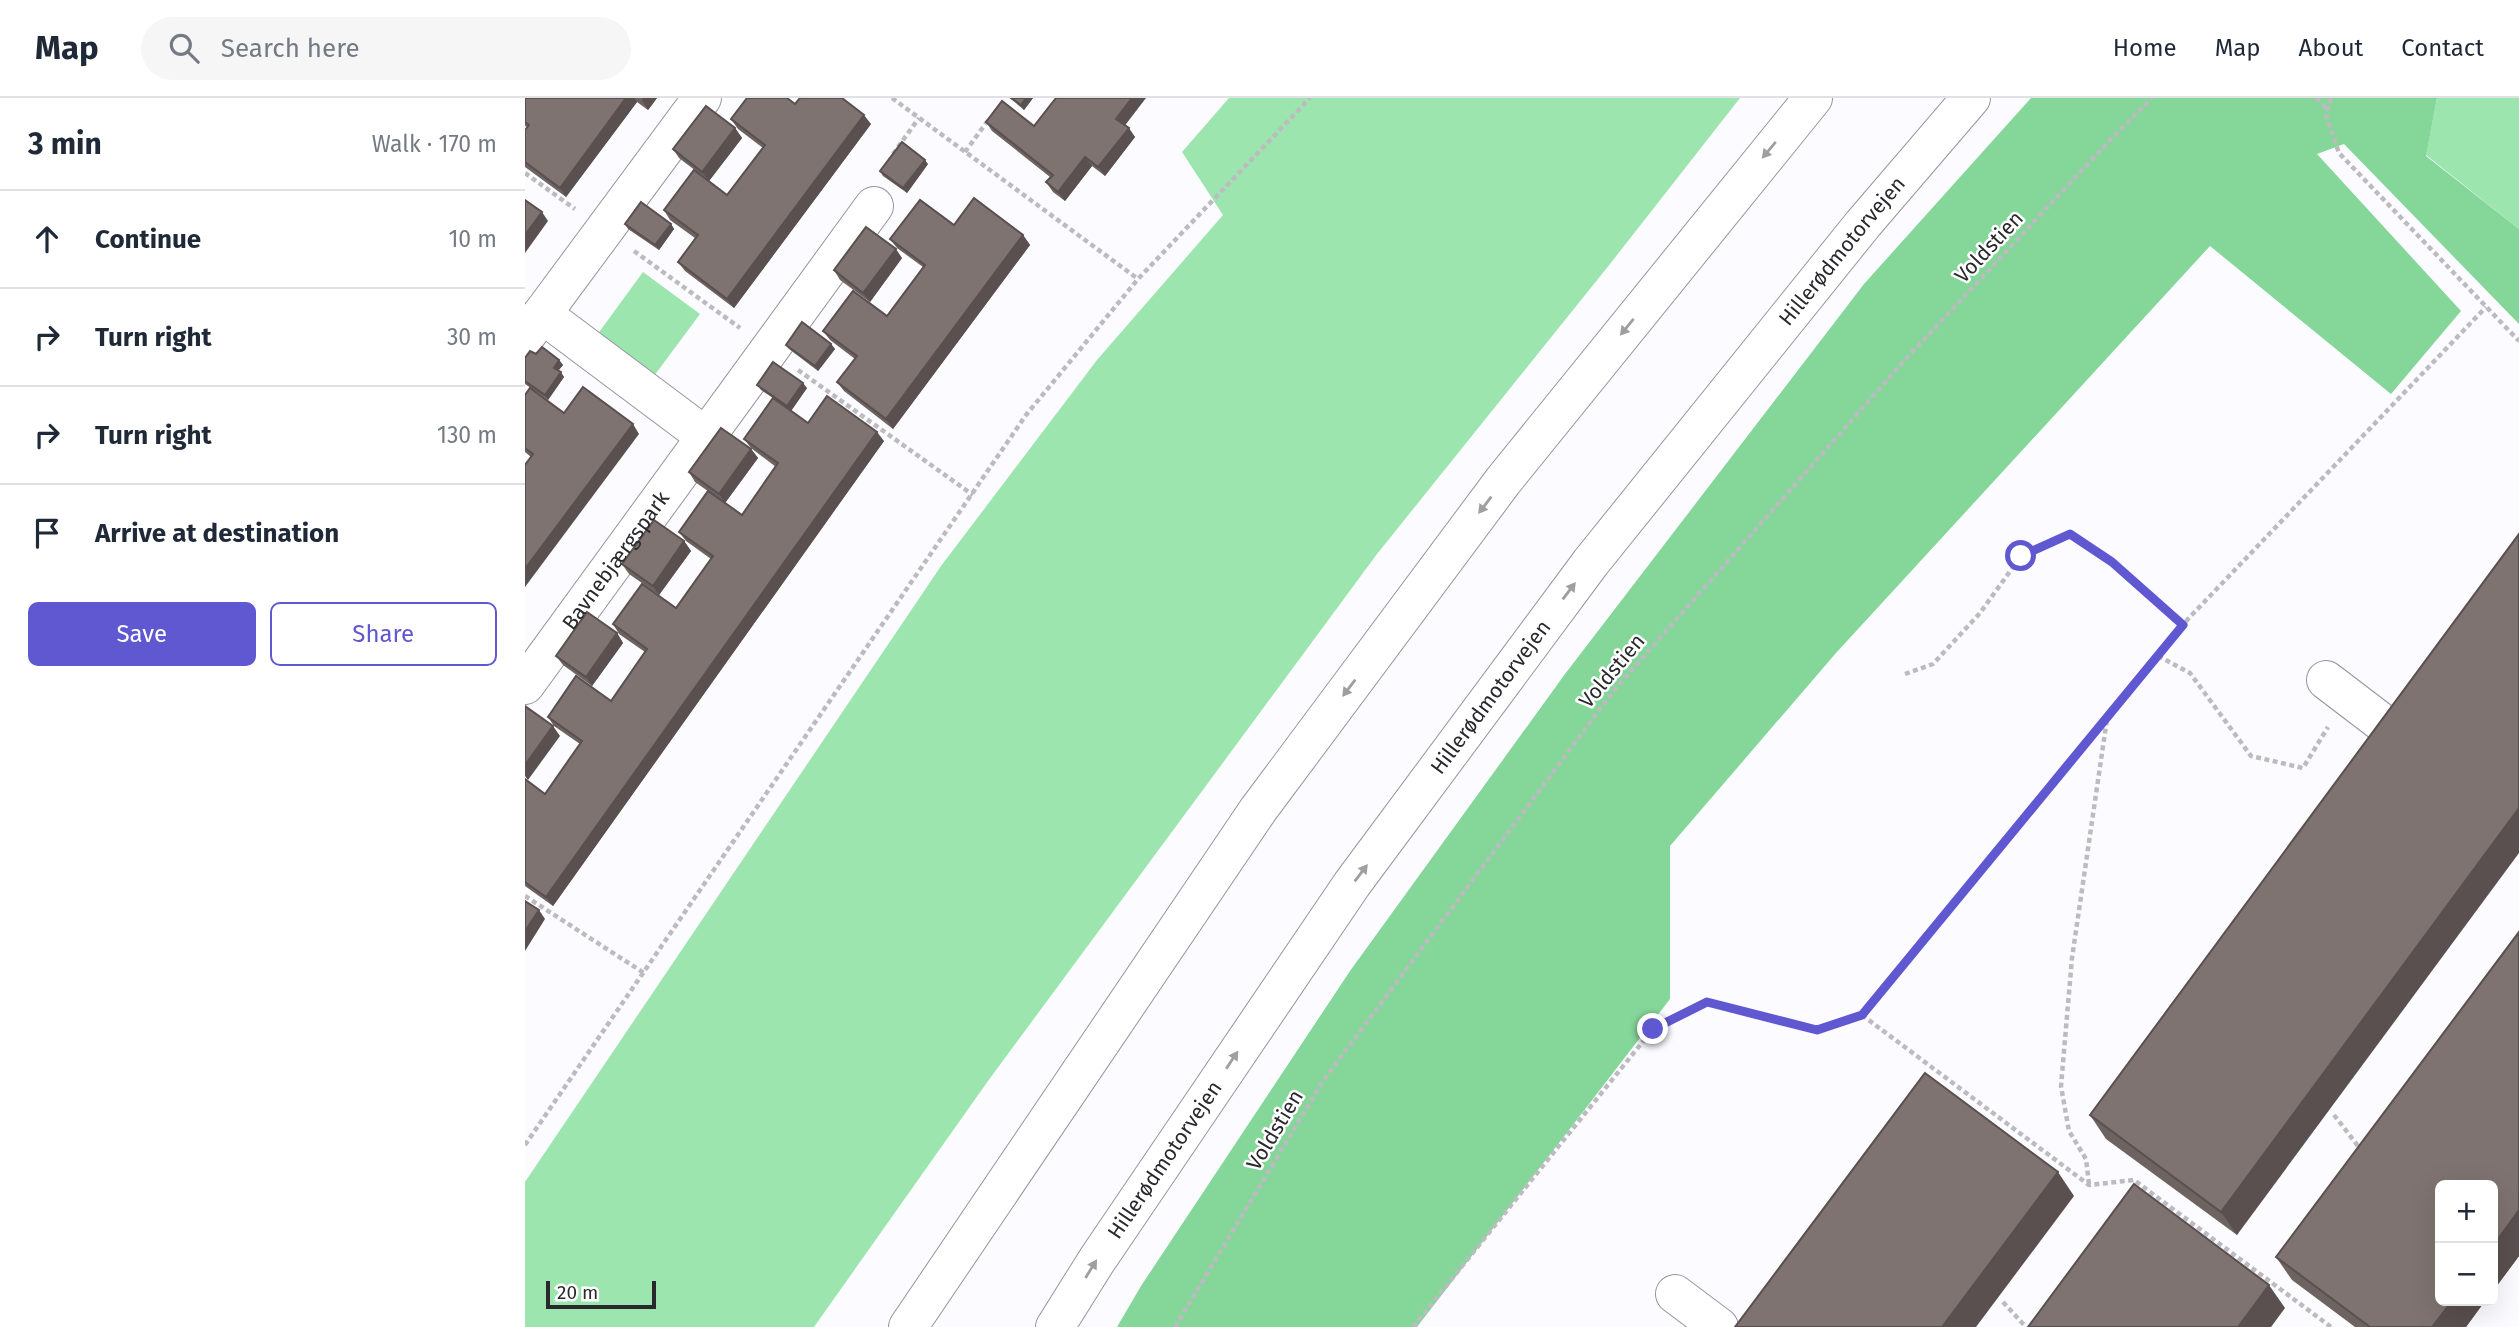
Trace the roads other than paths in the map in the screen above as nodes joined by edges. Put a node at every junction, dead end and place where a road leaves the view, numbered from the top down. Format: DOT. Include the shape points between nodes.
graph roads {
  1 [pos="702,98"];
  2 [pos="1813,98"];
  3 [pos="1971,98"];
  4 [pos="874,206"];
  5 [pos="534,326"];
  6 [pos="705,436"];
  7 [pos="525,685"];
  8 [pos="2336,688"];
  9 [pos="2402,738"];
  10 [pos="1675,1294"];
  11 [pos="908,1327"];
  12 [pos="1055,1327"];
  13 [pos="1719,1327"];
  1 -- 5 [label="main road"];
  2 -- 11 [label="main road, one-way" via="1503,481 1258,810"];
  12 -- 3 [label="main road, Hillerødmotorvejen, one-way" via="1352,884 1591,562 1863,224"];
  4 -- 6 [label="main road, Bavnebjærgspark"];
  5 -- 6 [label="main road"];
  6 -- 7 [label="main road, Bavnebjærgspark"];
  8 -- 9 [label="main road"];
  10 -- 13 [label="main road"];
}
